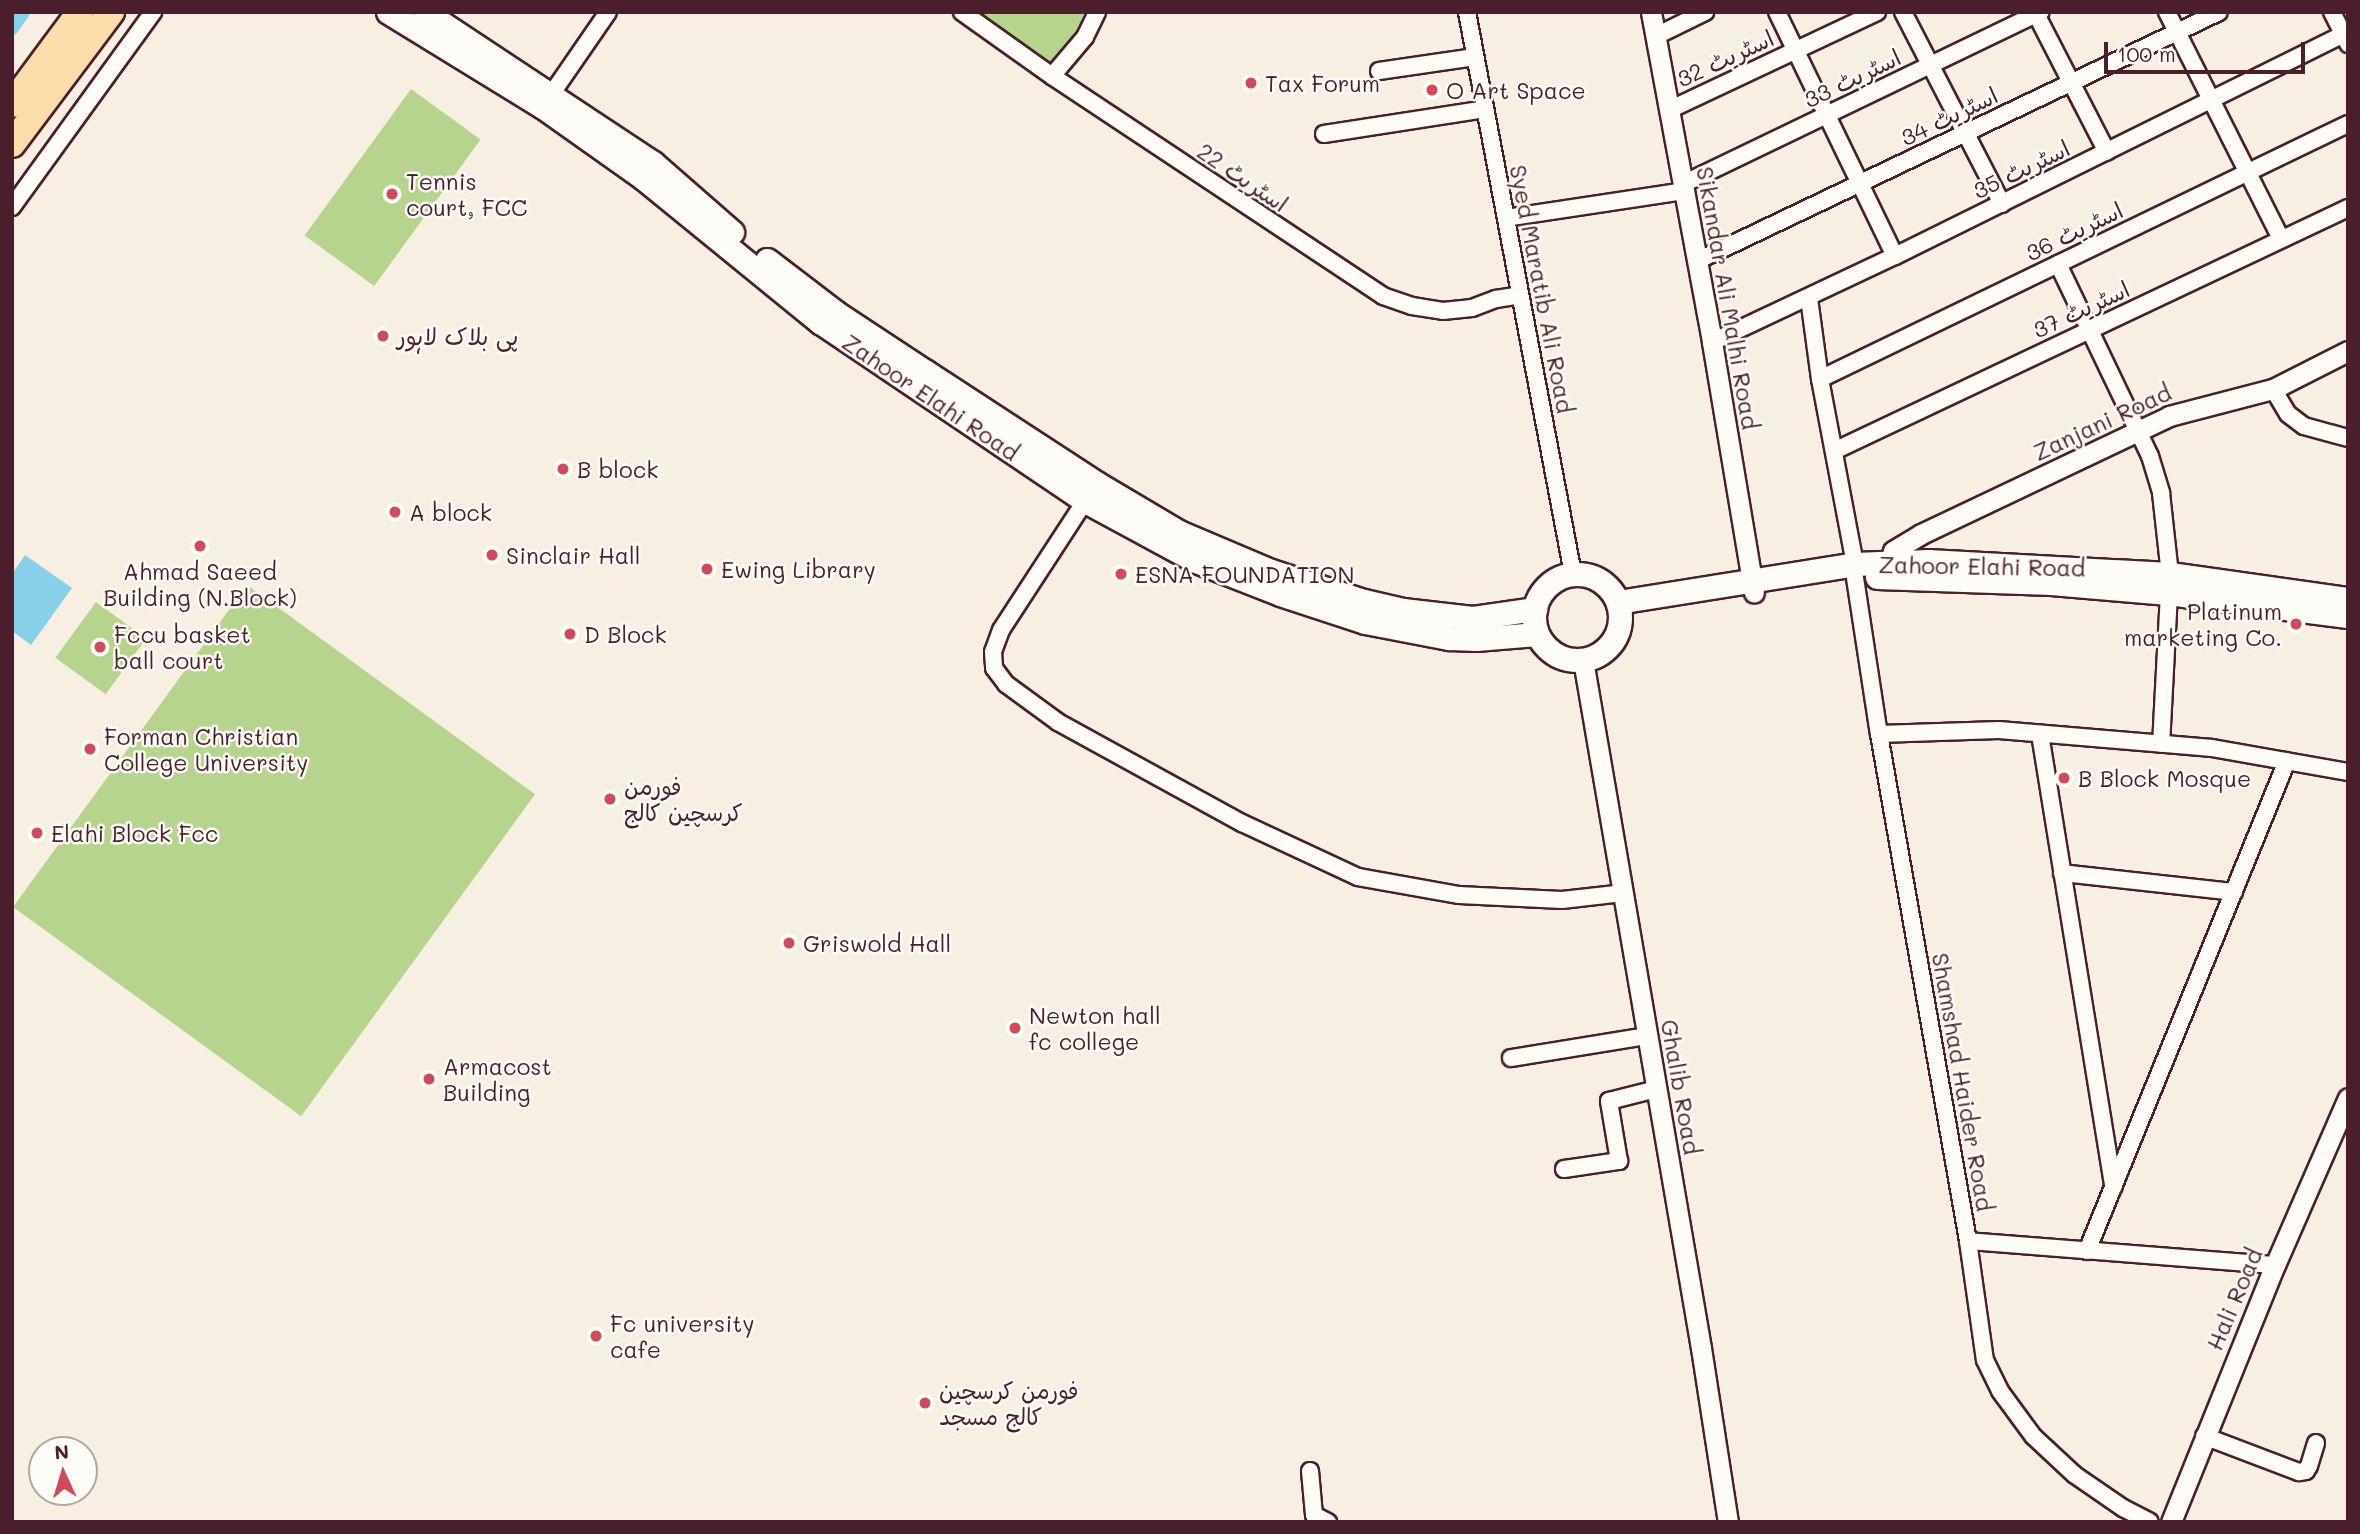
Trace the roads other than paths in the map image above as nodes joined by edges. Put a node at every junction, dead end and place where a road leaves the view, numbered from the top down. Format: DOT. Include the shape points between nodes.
graph roads {
  1 [pos="80,12"];
  2 [pos="111,12"];
  3 [pos="153,12"];
  4 [pos="388,12"];
  5 [pos="425,12"];
  6 [pos="608,12"];
  7 [pos="962,12"];
  8 [pos="1097,12"];
  9 [pos="1467,12"];
  10 [pos="1651,12"];
  11 [pos="1705,12"];
  12 [pos="1776,12"];
  13 [pos="1877,12"];
  14 [pos="1903,12"];
  15 [pos="2167,12"];
  16 [pos="2219,12"];
  17 [pos="2332,12"];
  18 [pos="2038,13"];
  19 [pos="2177,32"];
  20 [pos="1656,36"];
  21 [pos="2346,37"];
  22 [pos="1795,51"];
  23 [pos="1475,57"];
  24 [pos="1930,66"];
  25 [pos="1380,71"];
  26 [pos="1052,76"];
  27 [pos="2071,83"];
  28 [pos="547,100"];
  29 [pos="2211,100"];
  30 [pos="12,104"];
  31 [pos="1485,109"];
  32 [pos="1669,110"];
  33 [pos="1827,115"];
  34 [pos="2348,124"];
  35 [pos="1324,134"];
  36 [pos="1965,134"];
  37 [pos="12,144"];
  38 [pos="2107,152"];
  39 [pos="2248,172"];
  40 [pos="1860,184"];
  41 [pos="1684,187"];
  42 [pos="2002,204"];
  43 [pos="12,207"];
  44 [pos="2348,208"];
  45 [pos="1506,218"];
  46 [pos="2281,239"];
  47 [pos="1895,256"];
  48 [pos="1698,261"];
  49 [pos="2058,264"];
  50 [pos="1520,295"];
  51 [pos="1809,298"];
  52 [pos="2088,331"];
  53 [pos="1713,342"];
  54 [pos="2348,351"];
  55 [pos="1820,379"];
  56 [pos="2273,389"];
  57 [pos="2137,431"];
  58 [pos="2348,438"];
  59 [pos="1834,451"];
  60 [pos="1091,492"];
  61 [pos="1890,562"];
  62 [pos="1855,571"];
  63 [pos="1573,574"];
  64 [pos="2169,583"];
  65 [pos="1753,586"];
  66 [pos="2348,599"];
  67 [pos="1535,609"];
  68 [pos="1620,609"];
  69 [pos="2348,616"];
  70 [pos="1537,634"];
  71 [pos="1583,660"];
  72 [pos="1879,734"];
  73 [pos="2040,734"];
  74 [pos="2161,744"];
  75 [pos="2287,761"];
  76 [pos="2348,772"];
  77 [pos="2062,873"];
  78 [pos="2234,892"];
  79 [pos="1623,893"];
  80 [pos="1647,1036"];
  81 [pos="1511,1058"];
  82 [pos="1656,1090"];
  83 [pos="2348,1098"];
  84 [pos="1564,1169"];
  85 [pos="2113,1188"];
  86 [pos="1968,1241"];
  87 [pos="2087,1251"];
  88 [pos="2274,1265"];
  89 [pos="2204,1436"];
  90 [pos="2316,1443"];
  91 [pos="1310,1471"];
  92 [pos="1328,1522"];
  93 [pos="1728,1522"];
  94 [pos="2151,1522"];
  95 [pos="2171,1522"];
  1 -- 30 [label="highway"];
  2 -- 37 [label="highway"];
  3 -- 43 [label="street"];
  4 -- 28 [label="main road, Zahoor Elahi Road"];
  5 -- 28 [label="main road, Zahoor Elahi Road"];
  6 -- 28 [label="street"];
  7 -- 26 [label="street, اسٹریٹ 22"];
  8 -- 26 [label="street" via="1085,37"];
  9 -- 23 [label="street, Syed Maratib Ali Road"];
  10 -- 20 [label="street, Sikandar Ali Malhi Road"];
  11 -- 20 [label="street"];
  12 -- 22 [label="street"];
  13 -- 22 [label="street, اسٹریٹ 32"];
  14 -- 24 [label="street"];
  15 -- 19 [label="street"];
  16 -- 19 [label="street, اسٹریٹ 34"];
  17 -- 21 [label="street"];
  18 -- 24 [label="street, اسٹریٹ 33"];
  18 -- 27 [label="street"];
  19 -- 27 [label="street, اسٹریٹ 34"];
  19 -- 29 [label="street"];
  20 -- 32 [label="street, Sikandar Ali Malhi Road"];
  21 -- 29 [label="street, اسٹریٹ 35"];
  22 -- 32 [label="street, اسٹریٹ 32"];
  22 -- 33 [label="street"];
  23 -- 25 [label="street"];
  23 -- 31 [label="street, Syed Maratib Ali Road"];
  24 -- 33 [label="street, اسٹریٹ 33"];
  24 -- 36 [label="street"];
  26 -- 50 [label="street, اسٹریٹ 22" via="1383,296 1443,311"];
  27 -- 36 [label="street, اسٹریٹ 34"];
  27 -- 38 [label="street"];
  28 -- 60 [label="main road, Zahoor Elahi Road" via="820,322"];
  29 -- 38 [label="street, اسٹریٹ 35"];
  29 -- 39 [label="street"];
  31 -- 35 [label="street"];
  31 -- 45 [label="street, Syed Maratib Ali Road"];
  32 -- 41 [label="street, Sikandar Ali Malhi Road"];
  33 -- 40 [label="street"];
  33 -- 41 [label="street, اسٹریٹ 33"];
  34 -- 39 [label="street, اسٹریٹ 36"];
  36 -- 40 [label="street, اسٹریٹ 34"];
  36 -- 42 [label="street"];
  38 -- 42 [label="street, اسٹریٹ 35"];
  39 -- 46 [label="street"];
  39 -- 49 [label="street, اسٹریٹ 36"];
  40 -- 47 [label="street"];
  40 -- 48 [label="street, اسٹریٹ 34"];
  41 -- 45 [label="street, اسٹریٹ 33"];
  41 -- 48 [label="street, Sikandar Ali Malhi Road"];
  42 -- 47 [label="street, اسٹریٹ 35"];
  44 -- 46 [label="street, اسٹریٹ 37"];
  45 -- 50 [label="street, Syed Maratib Ali Road"];
  46 -- 52 [label="street, اسٹریٹ 37"];
  47 -- 51 [label="street, اسٹریٹ 35"];
  48 -- 53 [label="street, Sikandar Ali Malhi Road"];
  49 -- 52 [label="street"];
  49 -- 55 [label="street, اسٹریٹ 36"];
  50 -- 63 [label="street, Syed Maratib Ali Road"];
  51 -- 53 [label="street, اسٹریٹ 35"];
  51 -- 55 [label="street, Shamshad Haider Road"];
  52 -- 57 [label="street"];
  52 -- 59 [label="street, اسٹریٹ 37"];
  53 -- 65 [label="street, Sikandar Ali Malhi Road"];
  54 -- 56 [label="street, Zanjani Road"];
  55 -- 59 [label="street, Shamshad Haider Road"];
  56 -- 57 [label="street, Zanjani Road" via="2188,410"];
  56 -- 58 [label="street" via="2288,414 2305,426"];
  57 -- 61 [label="street, Zanjani Road" via="1903,544 1890,555"];
  57 -- 64 [label="street" via="2161,493"];
  59 -- 62 [label="street, Shamshad Haider Road"];
  60 -- 67 [label="main road, Zahoor Elahi Road" via="1271,571 1364,601 1473,618"];
  60 -- 70 [label="main road, Zahoor Elahi Road" via="1196,561 1365,622 1449,638"];
  60 -- 79 [label="street" via="1001,630 993,652 994,668 1006,684 1058,722 1242,823 1358,877 1459,895 1563,900"];
  61 -- 62 [label="main road, Zahoor Elahi Road"];
  61 -- 64 [label="main road, Zahoor Elahi Road" via="1989,563"];
  62 -- 64 [label="main road, Zahoor Elahi Road" via="1955,579"];
  62 -- 65 [label="main road, Zahoor Elahi Road"];
  62 -- 72 [label="street, Shamshad Haider Road"];
  63 -- 67 [label="main road" via="1548,585"];
  63 -- 68 [label="main road" via="1600,580"];
  64 -- 66 [label="main road, Zahoor Elahi Road"];
  64 -- 69 [label="main road, Zahoor Elahi Road"];
  64 -- 74 [label="street"];
  65 -- 68 [label="main road, Zahoor Elahi Road"];
  67 -- 70 [label="main road"];
  68 -- 71 [label="main road" via="1615,640 1595,657"];
  70 -- 71 [label="main road" via="1555,655"];
  71 -- 79 [label="street, Ghalib Road"];
  72 -- 73 [label="street" via="1999,730"];
  72 -- 86 [label="street, Shamshad Haider Road"];
  73 -- 74 [label="street"];
  73 -- 77 [label="street"];
  74 -- 75 [label="street"];
  75 -- 76 [label="street"];
  75 -- 78 [label="street"];
  77 -- 78 [label="street"];
  77 -- 85 [label="street"];
  78 -- 85 [label="street"];
  79 -- 80 [label="street, Ghalib Road"];
  80 -- 81 [label="street"];
  80 -- 82 [label="street, Ghalib Road"];
  82 -- 84 [label="street" via="1609,1101 1619,1161"];
  82 -- 93 [label="street, Ghalib Road"];
  83 -- 88 [label="street, Hali Road"];
  85 -- 87 [label="street"];
  86 -- 87 [label="street"];
  86 -- 94 [label="street, Shamshad Haider Road" via="1985,1360 2000,1391 2033,1436 2075,1475"];
  87 -- 88 [label="street"];
  88 -- 89 [label="street, Hali Road"];
  89 -- 90 [label="street" via="2299,1472 2309,1466"];
  89 -- 95 [label="street, Hali Road"];
  91 -- 92 [label="street" via="1314,1515"];
}
